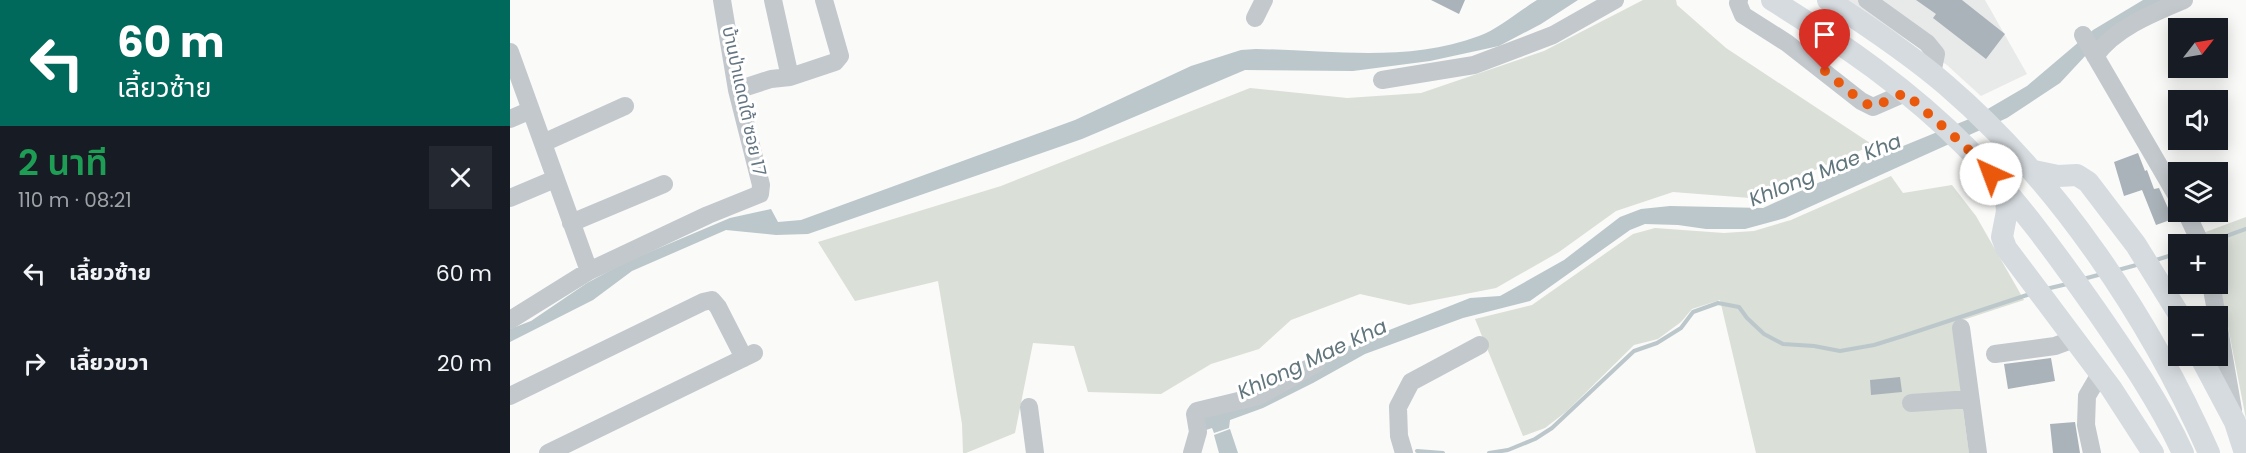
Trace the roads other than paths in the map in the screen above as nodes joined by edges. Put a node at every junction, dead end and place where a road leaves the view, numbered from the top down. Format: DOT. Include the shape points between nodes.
graph roads {
  1 [pos="722,0"];
  2 [pos="773,0"];
  3 [pos="824,0"];
  4 [pos="1264,0"];
  5 [pos="1615,0"];
  6 [pos="1739,0"];
  7 [pos="1772,0"];
  8 [pos="1828,0"];
  9 [pos="1867,0"];
  10 [pos="2184,0"];
  11 [pos="1255,18"];
  12 [pos="2083,35"];
  13 [pos="510,52"];
  14 [pos="2095,56"];
  15 [pos="790,77"];
  16 [pos="1382,80"];
  17 [pos="1940,80"];
  18 [pos="737,90"];
  19 [pos="1911,98"];
  20 [pos="625,106"];
  21 [pos="531,110"];
  22 [pos="510,119"];
  23 [pos="543,143"];
  24 [pos="2034,171"];
  25 [pos="555,179"];
  26 [pos="2168,181"];
  27 [pos="2088,182"];
  28 [pos="664,184"];
  29 [pos="2005,190"];
  30 [pos="510,198"];
  31 [pos="2068,214"];
  32 [pos="572,224"];
  33 [pos="2040,233"];
  34 [pos="2006,248"];
  35 [pos="589,271"];
  36 [pos="2174,306"];
  37 [pos="510,320"];
  38 [pos="1961,328"];
  39 [pos="2074,339"];
  40 [pos="1480,345"];
  41 [pos="1995,354"];
  42 [pos="1316,364"];
  43 [pos="2205,366"];
  44 [pos="2225,366"];
  45 [pos="2100,374"];
  46 [pos="510,396"];
  47 [pos="1970,399"];
  48 [pos="1911,403"];
  49 [pos="1029,407"];
  50 [pos="2235,422"];
  51 [pos="1402,449"];
  52 [pos="548,453"];
  53 [pos="1035,453"];
  54 [pos="1192,453"];
  55 [pos="1978,453"];
  56 [pos="2092,453"];
  57 [pos="2152,453"];
  58 [pos="2183,453"];
  59 [pos="2209,453"];
  60 [pos="2245,453"];
  1 -- 18 [label="street, บ้านป่าแดดใต้ ซอย 17"];
  2 -- 15 [label="street"];
  3 -- 15 [label="street" via="840,56 835,62"];
  4 -- 11 [label="street"];
  5 -- 16 [label="street" via="1553,34 1474,65"];
  6 -- 19 [label="street" via="1743,15 1787,43 1861,101 1873,107"];
  7 -- 19 [label="main road" via="1827,35"];
  8 -- 17 [label="main road"];
  9 -- 17 [label="street" via="1927,43 1936,54"];
  10 -- 14 [label="street" via="2137,22 2107,42"];
  12 -- 14 [label="street"];
  13 -- 21 [label="street"];
  14 -- 26 [label="street"];
  15 -- 18 [label="street"];
  17 -- 24 [label="main road"];
  18 -- 35 [label="street, บ้านป่าแดดใต้ ซอย 17" via="762,185 760,194"];
  19 -- 29 [label="main road" via="1966,147"];
  20 -- 23 [label="street"];
  21 -- 22 [label="street"];
  21 -- 23 [label="street"];
  23 -- 25 [label="street"];
  24 -- 27 [label="main road" via="2077,175"];
  24 -- 31 [label="main road"];
  25 -- 30 [label="street"];
  25 -- 32 [label="street"];
  27 -- 31 [label="main road" via="2078,182 2068,191"];
  27 -- 36 [label="main road" via="2136,245"];
  28 -- 32 [label="street"];
  29 -- 33 [label="main road"];
  29 -- 34 [label="main road" via="2007,211 2002,237"];
  31 -- 59 [label="main road" via="2157,351"];
  32 -- 35 [label="street"];
  33 -- 34 [label="main road" via="2032,227 2019,228"];
  33 -- 58 [label="main road" via="2148,389"];
  34 -- 39 [label="main road"];
  35 -- 37 [label="street"];
  38 -- 47 [label="street"];
  39 -- 41 [label="street" via="2055,346"];
  39 -- 45 [label="main road"];
  40 -- 51 [label="street" via="1411,382 1398,407"];
  42 -- 54 [label="street" via="1259,396 1197,411 1198,432"];
  43 -- 50 [label="main road"];
  44 -- 50 [label="street"];
  45 -- 56 [label="street" via="2087,396 2086,425"];
  45 -- 57 [label="main road"];
  46 -- 52 [label="street" via="712,300 749,356"];
  47 -- 48 [label="street"];
  47 -- 55 [label="street"];
  49 -- 53 [label="street"];
  50 -- 60 [label="main road"];
}
